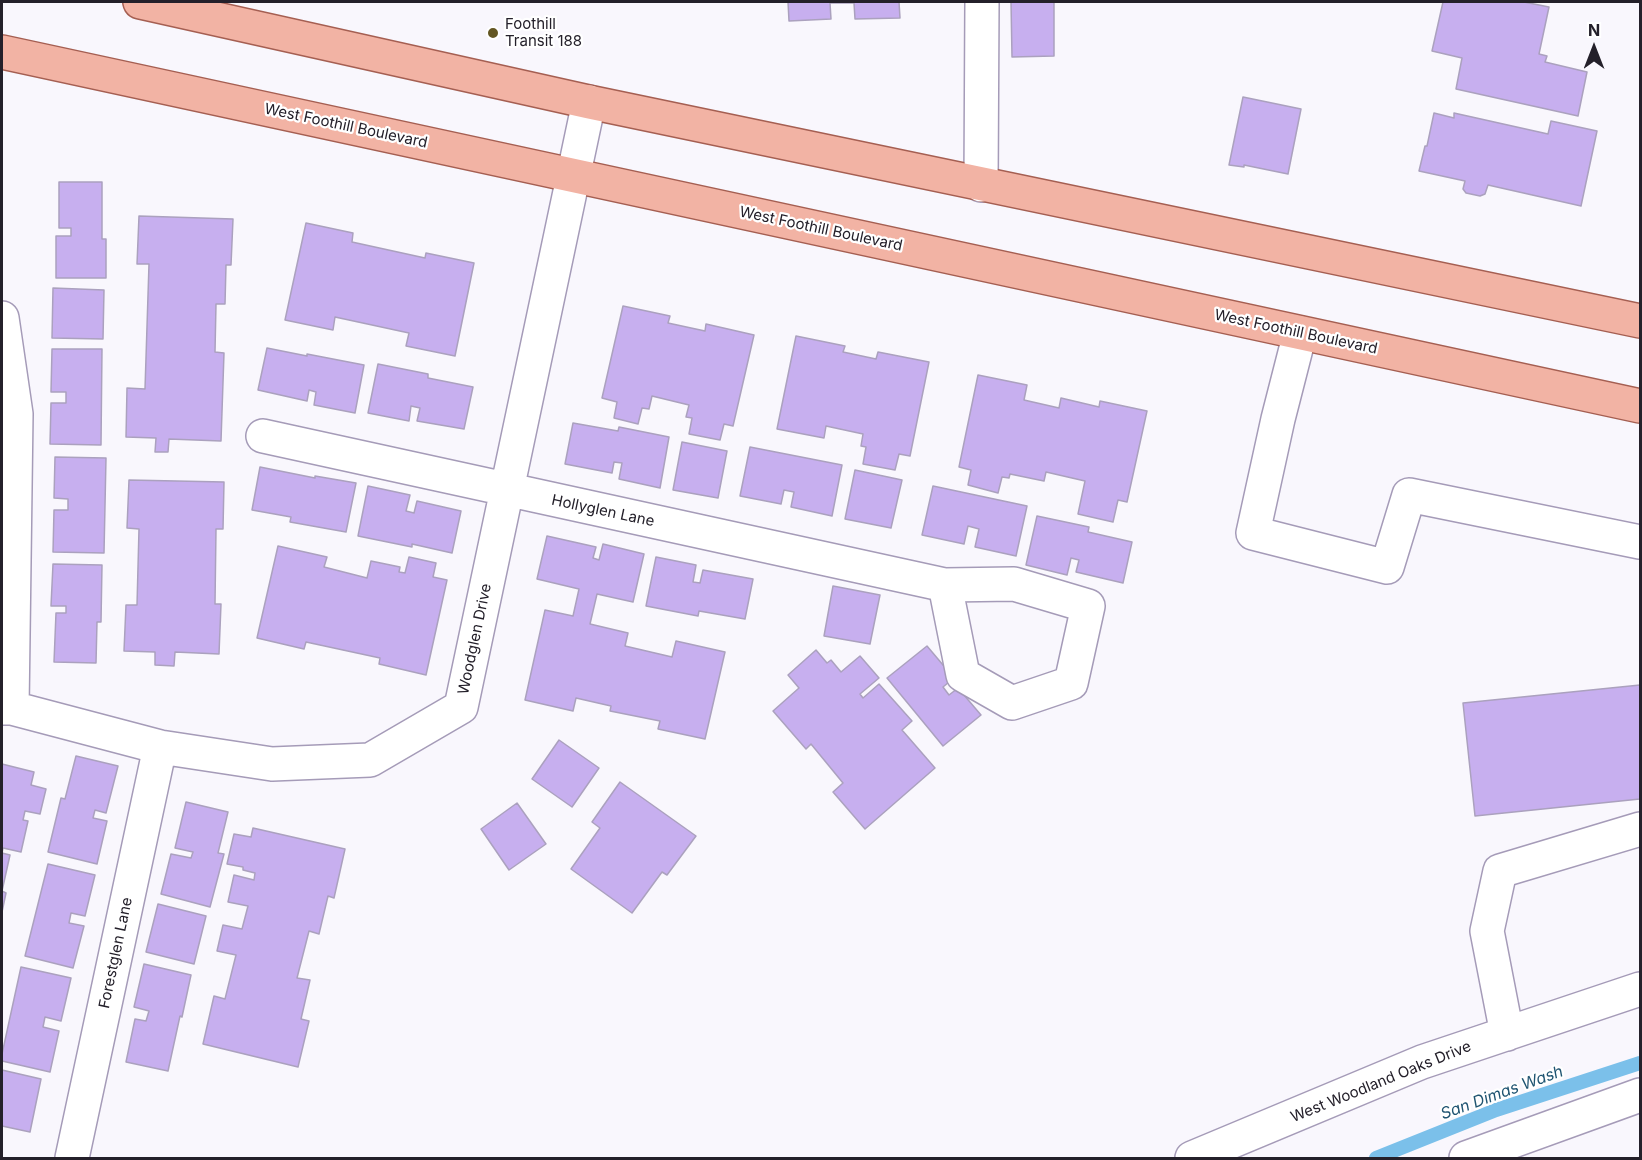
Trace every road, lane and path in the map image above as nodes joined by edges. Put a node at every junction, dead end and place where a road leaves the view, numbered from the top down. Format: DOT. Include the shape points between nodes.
graph roads {
  1 [pos="140,2"];
  2 [pos="982,2"];
  3 [pos="2,52"];
  4 [pos="589,102"];
  5 [pos="573,175"];
  6 [pos="981,185"];
  7 [pos="2,318"];
  8 [pos="1641,321"];
  9 [pos="1300,333"];
  10 [pos="1641,406"];
  11 [pos="262,436"];
  12 [pos="506,490"];
  13 [pos="1641,542"];
  14 [pos="945,585"];
  15 [pos="7,708"];
  16 [pos="160,747"];
  17 [pos="1641,829"];
  18 [pos="1641,989"];
  19 [pos="1507,1034"];
  20 [pos="1641,1095"];
  21 [pos="72,1158"];
  22 [pos="1192,1158"];
  23 [pos="1466,1158"];
  1 -- 4 [label="main road"];
  2 -- 6 [label="street"];
  3 -- 5 [label="main road, West Foothill Boulevard"];
  4 -- 5 [label="street, Woodglen Drive"];
  4 -- 6 [label="main road"];
  5 -- 9 [label="main road, West Foothill Boulevard"];
  5 -- 12 [label="street, Woodglen Drive"];
  6 -- 8 [label="main road"];
  7 -- 15 [label="street" via="16,414"];
  9 -- 10 [label="main road, West Foothill Boulevard"];
  9 -- 13 [label="street" via="1253,533 1387,567 1409,495"];
  11 -- 12 [label="street, Hollyglen Lane"];
  12 -- 14 [label="street, Hollyglen Lane"];
  12 -- 16 [label="street, Woodglen Drive" via="460,707 370,759 272,764"];
  14 -- 14 [label="street, Hollyglen Lane" via="963,675 1012,703 1071,683 1088,606 1014,584"];
  15 -- 16 [label="street, Woodglen Drive"];
  16 -- 21 [label="street, Forestglen Lane"];
  17 -- 19 [label="street" via="1500,871 1487,931"];
  18 -- 19 [label="street, West Woodland Oaks Drive"];
  19 -- 22 [label="street, West Woodland Oaks Drive" via="1422,1062"];
  20 -- 23 [label="street"];
}
